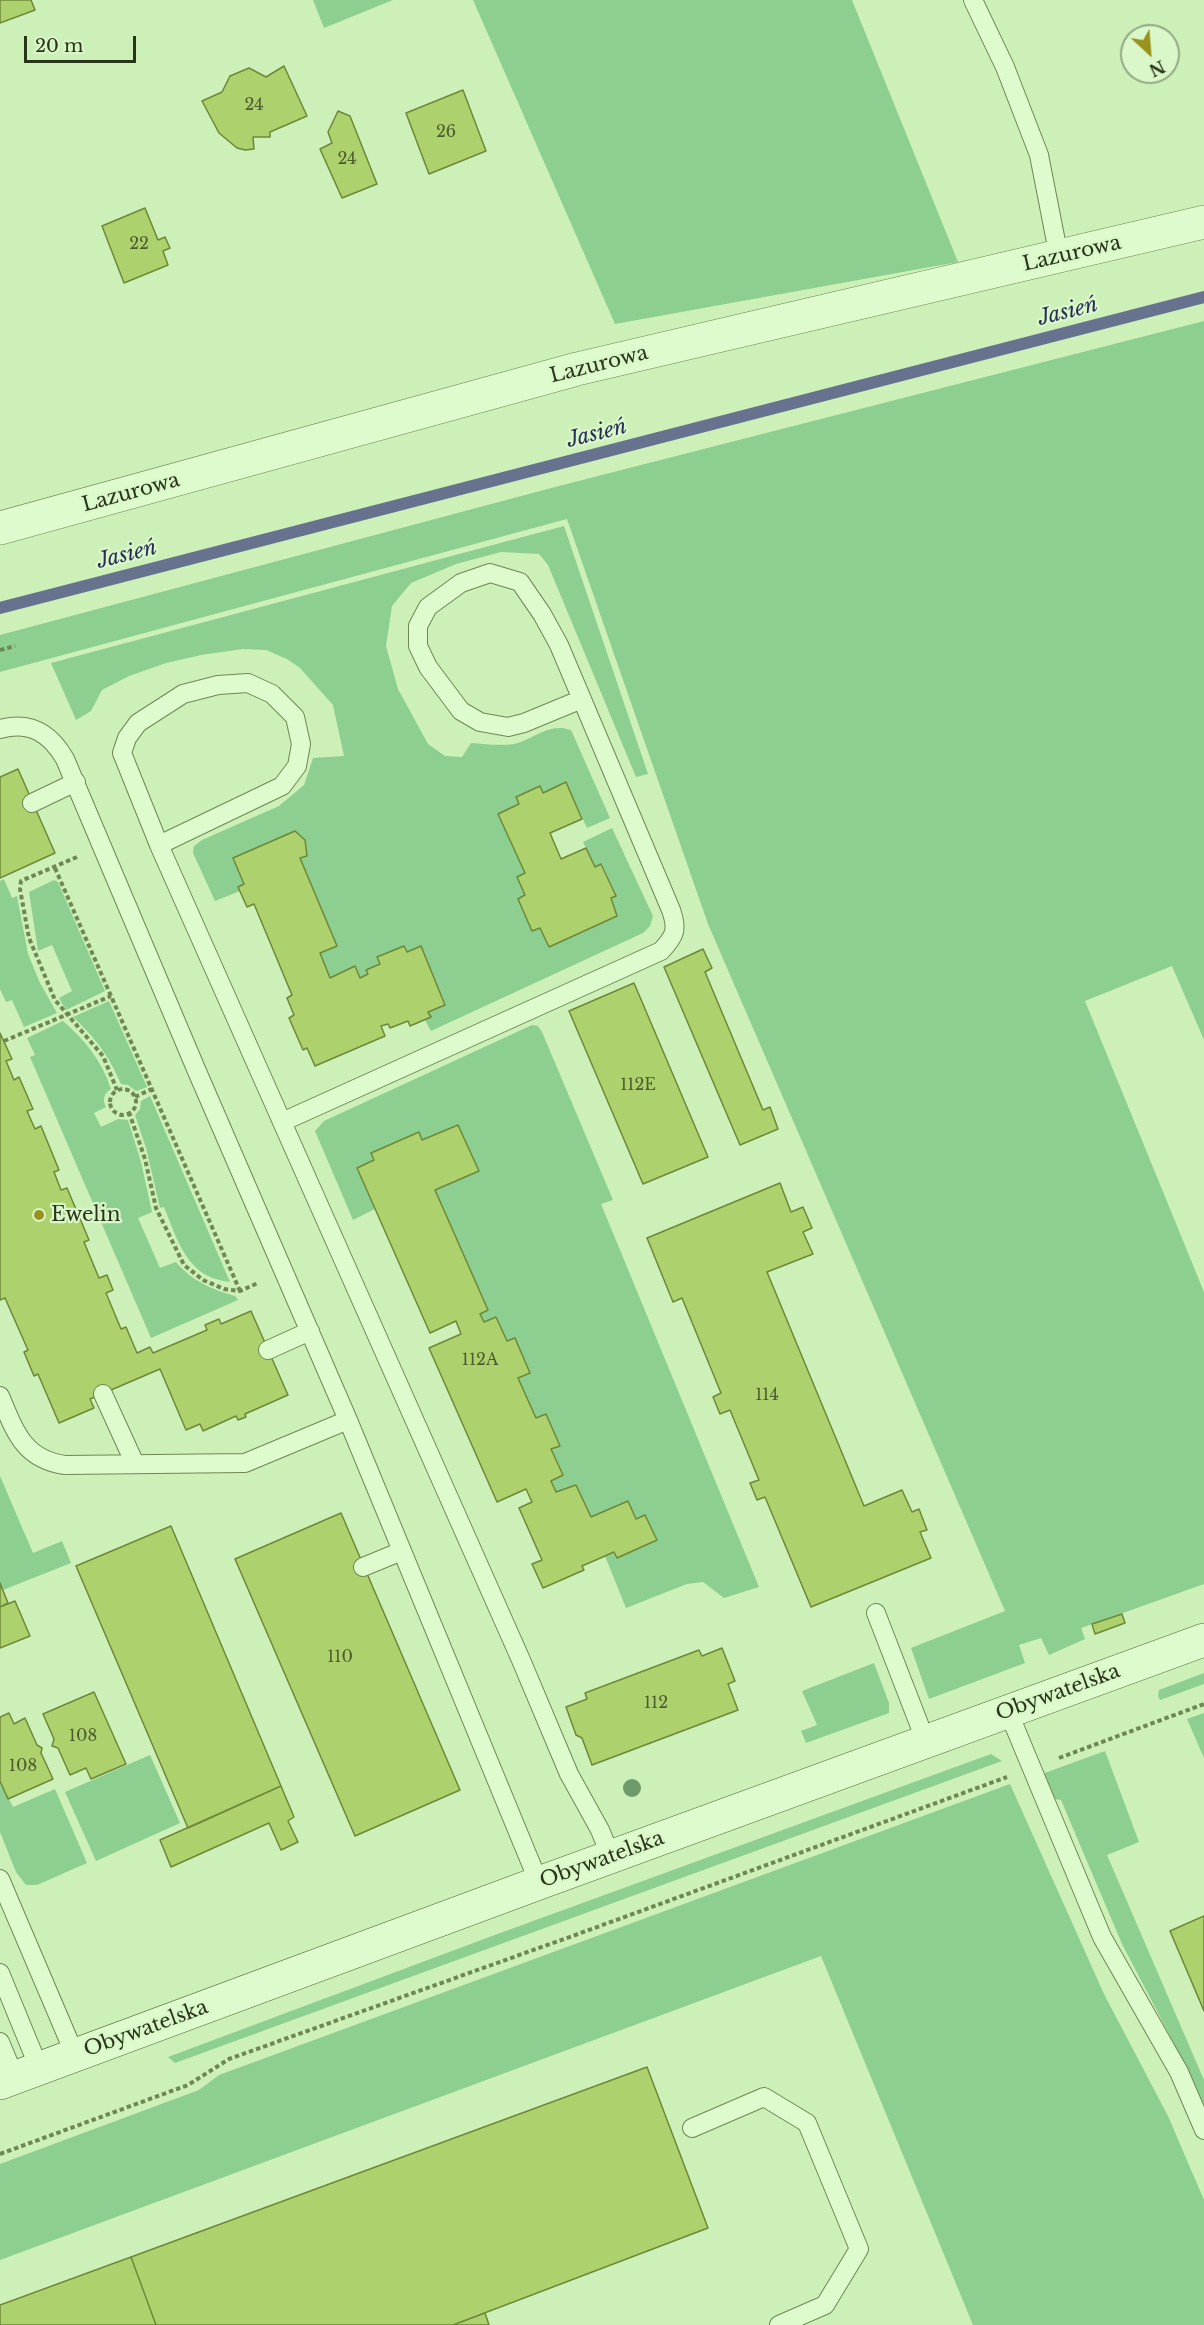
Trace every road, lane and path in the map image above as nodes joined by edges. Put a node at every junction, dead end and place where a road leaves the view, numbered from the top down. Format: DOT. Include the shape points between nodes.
graph roads {
  1 [pos="973,0"];
  2 [pos="1204,222"];
  3 [pos="1059,257"];
  4 [pos="0,528"];
  5 [pos="15,646"];
  6 [pos="0,650"];
  7 [pos="582,699"];
  8 [pos="0,729"];
  9 [pos="76,782"];
  10 [pos="32,803"];
  11 [pos="159,845"];
  12 [pos="103,846"];
  13 [pos="55,867"];
  14 [pos="111,996"];
  15 [pos="66,1015"];
  16 [pos="4,1041"];
  17 [pos="152,1089"];
  18 [pos="117,1090"];
  19 [pos="135,1096"];
  20 [pos="129,1112"];
  21 [pos="282,1122"];
  22 [pos="284,1272"];
  23 [pos="240,1291"];
  24 [pos="310,1331"];
  25 [pos="268,1350"];
  26 [pos="103,1394"];
  27 [pos="0,1396"];
  28 [pos="348,1420"];
  29 [pos="135,1464"];
  30 [pos="402,1551"];
  31 [pos="363,1567"];
  32 [pos="876,1613"];
  33 [pos="1204,1640"];
  34 [pos="1204,1704"];
  35 [pos="1008,1711"];
  36 [pos="926,1742"];
  37 [pos="1031,1768"];
  38 [pos="611,1857"];
  39 [pos="0,1879"];
  40 [pos="539,1883"];
  41 [pos="2,1983"];
  42 [pos="0,2043"];
  43 [pos="75,2055"];
  44 [pos="18,2076"];
  45 [pos="692,2128"];
  46 [pos="1204,2130"];
  47 [pos="0,2154"];
  48 [pos="779,2325"];
  1 -- 3 [label="lane" via="1040,155"];
  2 -- 3 [label="main road, Lazurowa"];
  3 -- 4 [label="main road, Lazurowa" via="577,369"];
  5 -- 6 [label="path"];
  7 -- 7 [label="lane" via="559,645 520,582 490,573 461,583 428,607 418,627 418,646 428,667 461,711 480,722 508,727"];
  7 -- 21 [label="lane" via="671,910 675,923 673,938 661,951"];
  8 -- 9 [label="lane" via="27,726 46,734 59,748"];
  9 -- 10 [label="lane"];
  9 -- 12 [label="lane"];
  11 -- 11 [label="lane" via="122,753 138,723 183,694 218,685 248,683 272,694 295,717 301,744 297,766 282,786"];
  11 -- 21 [label="lane"];
  12 -- 13 [label="path"];
  12 -- 22 [label="lane"];
  13 -- 14 [label="path"];
  13 -- 15 [label="path" via="21,881 20,889 29,938 55,1000"];
  14 -- 15 [label="path"];
  14 -- 17 [label="path"];
  15 -- 16 [label="path"];
  15 -- 18 [label="path" via="103,1056"];
  17 -- 19 [label="path"];
  17 -- 23 [label="path"];
  18 -- 19 [label="path" via="125,1089"];
  18 -- 20 [label="path" via="111,1096 111,1108 122,1115"];
  19 -- 20 [label="path" via="136,1104"];
  20 -- 23 [label="path" via="156,1208 179,1258 203,1280"];
  21 -- 38 [label="lane" via="569,1774"];
  22 -- 23 [label="path"];
  22 -- 24 [label="lane"];
  24 -- 25 [label="lane"];
  24 -- 28 [label="lane"];
  26 -- 29 [label="lane"];
  27 -- 29 [label="lane" via="31,1453 65,1465"];
  28 -- 29 [label="lane" via="245,1463"];
  28 -- 30 [label="lane"];
  30 -- 31 [label="lane"];
  30 -- 40 [label="lane"];
  32 -- 36 [label="lane"];
  33 -- 35 [label="main road, Obywatelska"];
  34 -- 37 [label="path"];
  35 -- 36 [label="main road, Obywatelska"];
  35 -- 37 [label="lane"];
  36 -- 38 [label="main road, Obywatelska"];
  37 -- 46 [label="lane" via="1102,1937 1179,2072"];
  37 -- 47 [label="path" via="230,2059 188,2085"];
  38 -- 40 [label="main road, Obywatelska"];
  39 -- 43 [label="lane"];
  40 -- 43 [label="main road, Obywatelska"];
  41 -- 44 [label="lane" via="25,2035"];
  42 -- 44 [label="lane"];
  43 -- 44 [label="main road, Obywatelska"];
  45 -- 48 [label="lane" via="764,2097 807,2123 859,2249 825,2305"];
}
